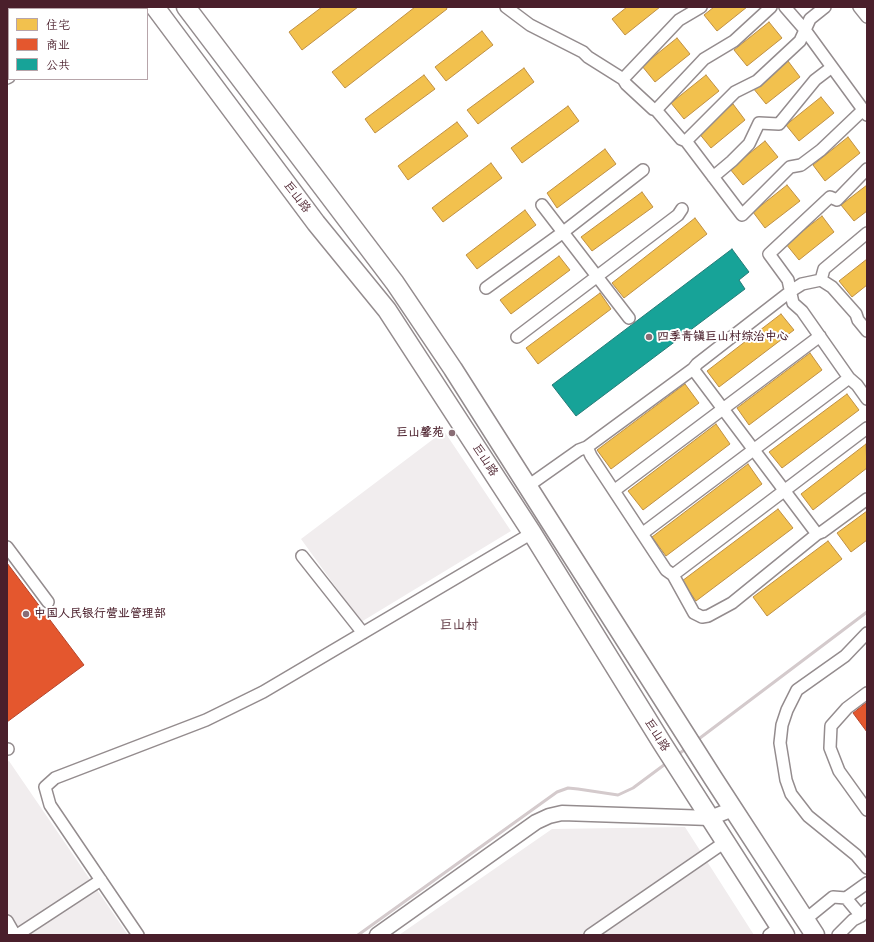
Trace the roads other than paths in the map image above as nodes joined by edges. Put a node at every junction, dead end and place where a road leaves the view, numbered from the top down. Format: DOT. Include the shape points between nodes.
graph roads {
  1 [pos="155,7"];
  2 [pos="186,7"];
  3 [pos="506,7"];
  4 [pos="701,7"];
  5 [pos="771,7"];
  6 [pos="785,7"];
  7 [pos="826,7"];
  8 [pos="859,7"];
  9 [pos="867,17"];
  10 [pos="805,30"];
  11 [pos="832,67"];
  12 [pos="623,79"];
  13 [pos="656,110"];
  14 [pos="865,113"];
  15 [pos="686,141"];
  16 [pos="867,169"];
  17 [pos="643,170"];
  18 [pos="713,177"];
  19 [pos="542,205"];
  20 [pos="682,209"];
  21 [pos="562,233"];
  22 [pos="867,233"];
  23 [pos="596,277"];
  24 [pos="821,280"];
  25 [pos="486,288"];
  26 [pos="791,291"];
  27 [pos="629,318"];
  28 [pos="867,331"];
  29 [pos="820,336"];
  30 [pos="517,337"];
  31 [pos="693,370"];
  32 [pos="849,378"];
  33 [pos="867,399"];
  34 [pos="723,409"];
  35 [pos="867,428"];
  36 [pos="587,447"];
  37 [pos="754,449"];
  38 [pos="528,486"];
  39 [pos="615,490"];
  40 [pos="785,492"];
  41 [pos="867,499"];
  42 [pos="532,533"];
  43 [pos="642,533"];
  44 [pos="817,534"];
  45 [pos="7,547"];
  46 [pos="302,556"];
  47 [pos="673,576"];
  48 [pos="48,602"];
  49 [pos="363,633"];
  50 [pos="867,633"];
  51 [pos="867,693"];
  52 [pos="733,808"];
  53 [pos="867,810"];
  54 [pos="710,818"];
  55 [pos="725,842"];
  56 [pos="867,868"];
  57 [pos="101,880"];
  58 [pos="867,883"];
  59 [pos="846,898"];
  60 [pos="864,913"];
  61 [pos="806,919"];
  62 [pos="7,921"];
  63 [pos="778,932"];
  64 [pos="16,935"];
  65 [pos="138,935"];
  66 [pos="377,935"];
  67 [pos="590,935"];
  68 [pos="815,935"];
  69 [pos="838,935"];
  1 -- 42 [label="main road, 巨山路" via="316,223 387,310"];
  2 -- 38 [label="main road, 巨山路" via="395,283"];
  3 -- 12 [label="street" via="530,25 583,52"];
  4 -- 12 [label="street" via="679,20"];
  5 -- 13 [label="street" via="734,41 704,59"];
  6 -- 10 [label="street"];
  7 -- 10 [label="street" via="810,19"];
  8 -- 9 [label="street"];
  10 -- 11 [label="street"];
  10 -- 15 [label="street" via="800,41 758,81 735,92"];
  11 -- 14 [label="street"];
  11 -- 18 [label="street" via="815,80 779,124 759,123 749,144"];
  12 -- 13 [label="street"];
  13 -- 15 [label="street" via="681,139"];
  14 -- 18 [label="street" via="801,165 790,167 742,215"];
  15 -- 18 [label="street"];
  16 -- 26 [label="street" via="837,200 830,197 769,254 788,280"];
  17 -- 21 [label="street"];
  19 -- 21 [label="street"];
  20 -- 23 [label="street" via="678,215"];
  21 -- 23 [label="street"];
  21 -- 25 [label="street"];
  22 -- 24 [label="street" via="824,269"];
  23 -- 27 [label="street"];
  23 -- 30 [label="street"];
  24 -- 26 [label="street" via="802,284"];
  24 -- 28 [label="street" via="832,287"];
  26 -- 29 [label="street" via="793,302"];
  26 -- 31 [label="street" via="697,364"];
  29 -- 32 [label="street"];
  29 -- 34 [label="street"];
  31 -- 34 [label="street"];
  31 -- 36 [label="street"];
  32 -- 33 [label="street"];
  32 -- 37 [label="street"];
  34 -- 37 [label="street"];
  34 -- 39 [label="street"];
  35 -- 40 [label="street"];
  36 -- 38 [label="street"];
  36 -- 39 [label="street"];
  37 -- 40 [label="street"];
  37 -- 43 [label="street"];
  38 -- 52 [label="main road, 巨山路"];
  39 -- 43 [label="street"];
  40 -- 44 [label="street"];
  40 -- 47 [label="street"];
  41 -- 44 [label="street"];
  42 -- 49 [label="street"];
  42 -- 54 [label="main road, 巨山路"];
  43 -- 47 [label="street" via="666,570"];
  44 -- 47 [label="street" via="732,603 708,616 702,617 694,613"];
  45 -- 48 [label="street"];
  46 -- 49 [label="street"];
  49 -- 57 [label="street" via="263,692 206,720 55,778 45,787 50,805"];
  50 -- 56 [label="street" via="845,656 797,690 782,725 780,743 791,794 808,816 856,855"];
  51 -- 53 [label="street" via="847,708 831,726 830,748 839,771"];
  52 -- 54 [label="street"];
  52 -- 61 [label="main road, 巨山路"];
  54 -- 55 [label="main road, 巨山路"];
  54 -- 66 [label="street" via="570,813 549,816 536,822"];
  55 -- 63 [label="main road, 巨山路"];
  55 -- 67 [label="street"];
  57 -- 64 [label="street"];
  57 -- 65 [label="street"];
  58 -- 59 [label="street"];
  59 -- 60 [label="street"];
  59 -- 61 [label="street" via="834,896"];
  60 -- 69 [label="street"];
  61 -- 68 [label="main road, 巨山路"];
  62 -- 64 [label="street"];
}
